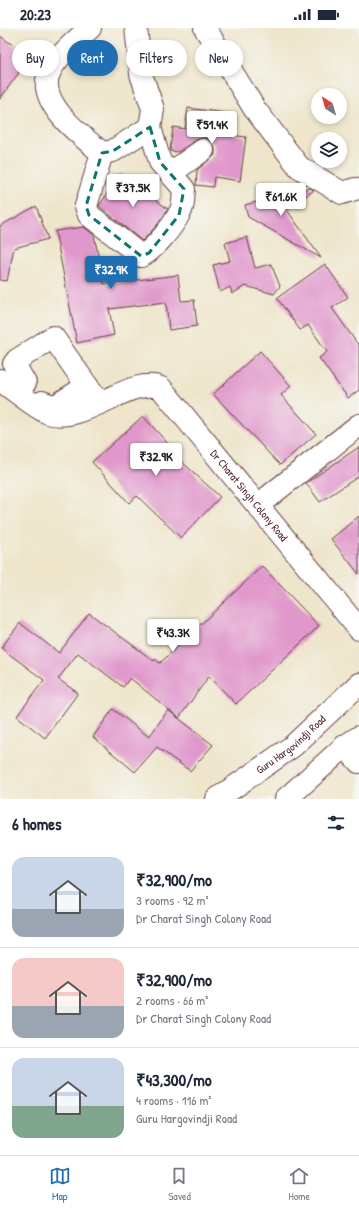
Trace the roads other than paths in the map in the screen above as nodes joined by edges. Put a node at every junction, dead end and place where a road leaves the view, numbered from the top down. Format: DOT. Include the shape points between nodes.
graph roads {
  1 [pos="90,28"];
  2 [pos="136,28"];
  3 [pos="205,28"];
  4 [pos="150,128"];
  5 [pos="203,150"];
  6 [pos="102,153"];
  7 [pos="171,173"];
  8 [pos="354,189"];
  9 [pos="13,384"];
  10 [pos="93,395"];
  11 [pos="359,425"];
  12 [pos="258,505"];
  13 [pos="359,630"];
  14 [pos="359,684"];
  15 [pos="354,748"];
  16 [pos="217,799"];
  17 [pos="286,799"];
  1 -- 6 [label="street" via="52,67 47,77 48,88 51,103 78,133"];
  2 -- 4 [label="street" via="141,74 153,109"];
  3 -- 8 [label="street" via="254,108 299,167 342,193"];
  4 -- 6 [label="street" via="113,151"];
  4 -- 7 [label="street" via="160,162"];
  5 -- 7 [label="street"];
  6 -- 7 [label="street" via="86,206 89,215 141,256 149,253 179,214 182,206 184,189"];
  9 -- 10 [label="street, Dr Charat Singh Colony Road" via="46,412 58,414 82,411"];
  9 -- 10 [label="street" via="16,369 14,364 17,360 53,337"];
  10 -- 12 [label="street, Dr Charat Singh Colony Road" via="155,385 161,388"];
  11 -- 12 [label="street"];
  12 -- 13 [label="street, Dr Charat Singh Colony Road"];
  14 -- 16 [label="street, Guru Hargovindji Road" via="293,746"];
  15 -- 17 [label="street"];
}
